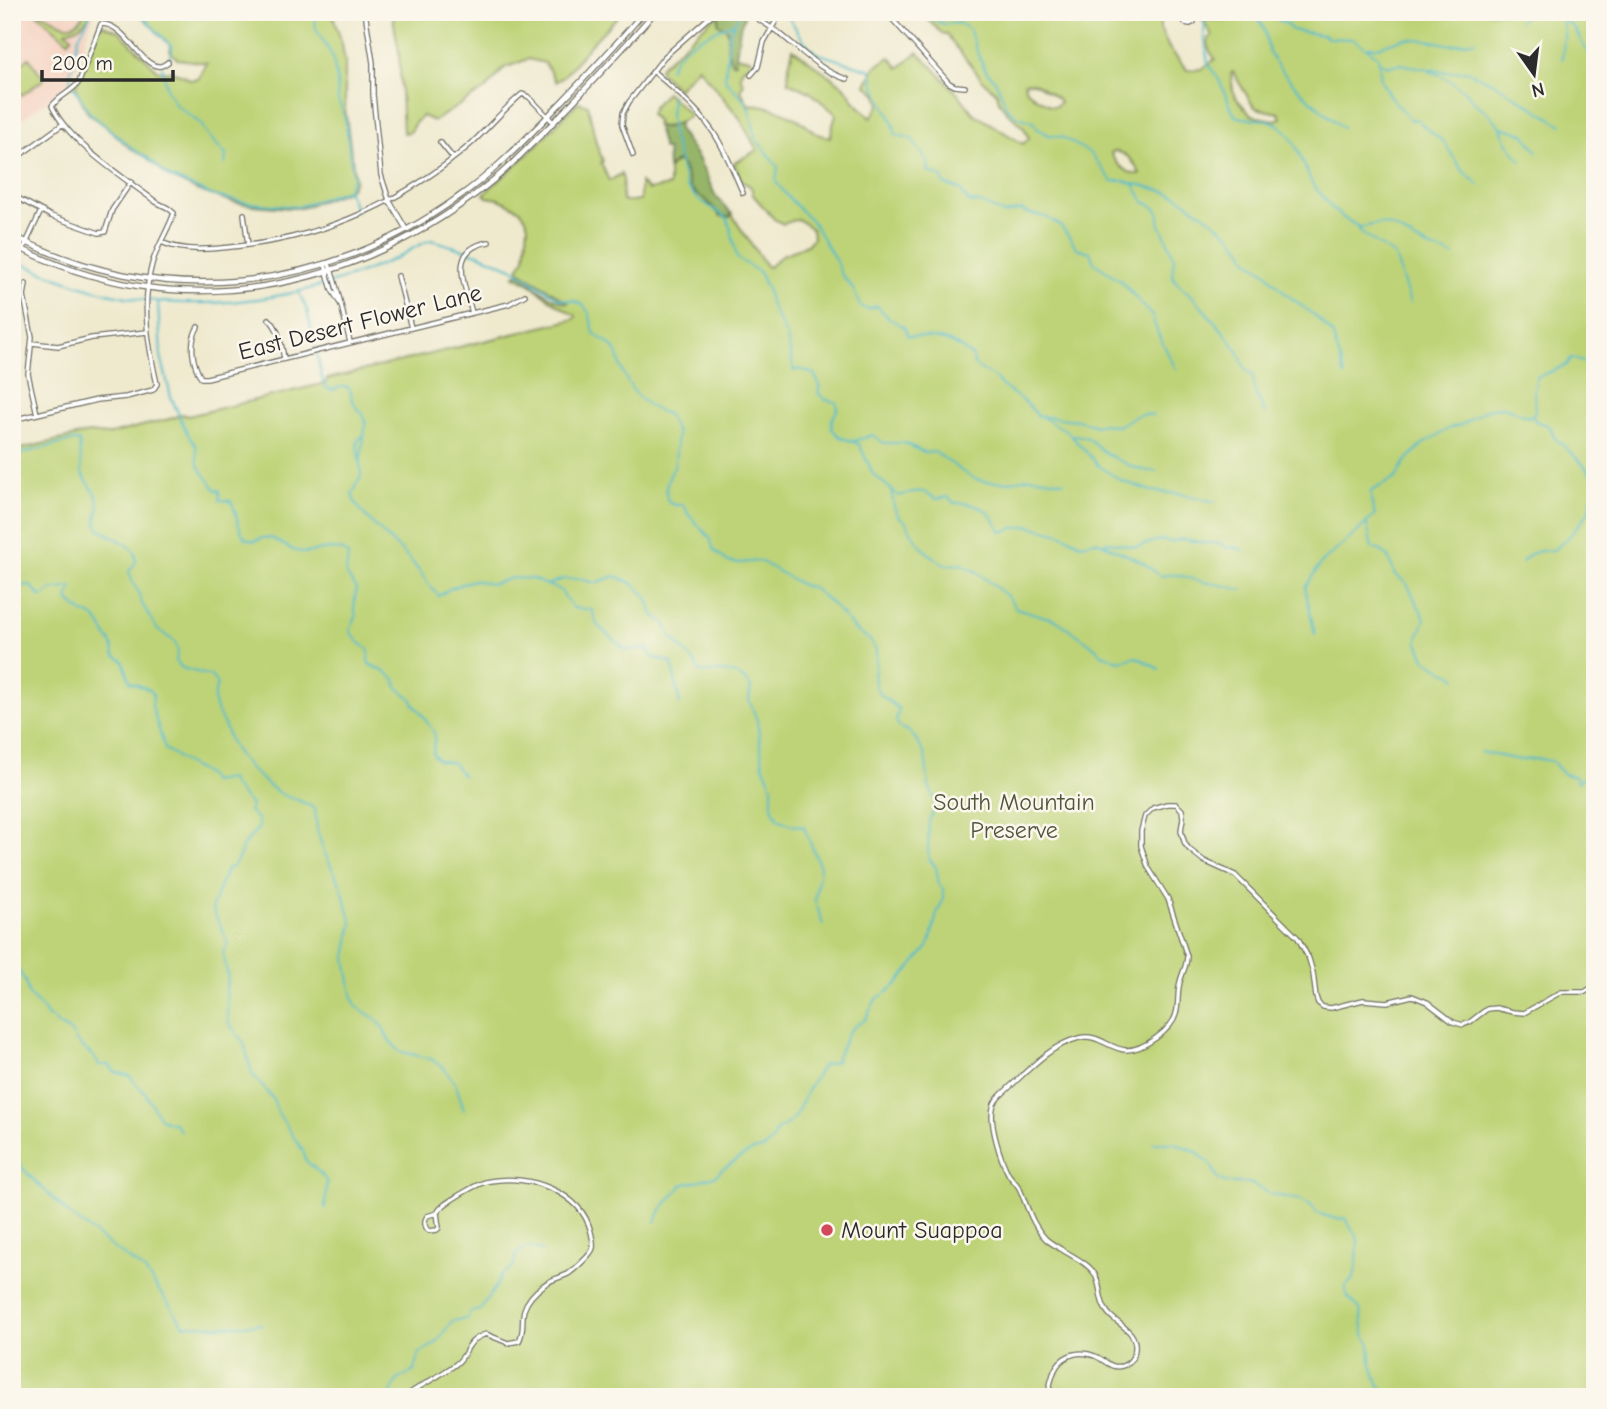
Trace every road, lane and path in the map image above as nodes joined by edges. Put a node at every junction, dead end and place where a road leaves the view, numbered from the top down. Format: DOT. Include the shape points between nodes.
graph roads {
  1 [pos="365,12"];
  2 [pos="644,12"];
  3 [pos="655,12"];
  4 [pos="715,12"];
  5 [pos="747,12"];
  6 [pos="781,12"];
  7 [pos="886,12"];
  8 [pos="771,28"];
  9 [pos="168,62"];
  10 [pos="653,71"];
  11 [pos="751,75"];
  12 [pos="847,79"];
  13 [pos="965,87"];
  14 [pos="547,117"];
  15 [pos="553,122"];
  16 [pos="63,124"];
  17 [pos="440,142"];
  18 [pos="633,155"];
  19 [pos="453,158"];
  20 [pos="12,161"];
  21 [pos="131,182"];
  22 [pos="743,193"];
  23 [pos="12,195"];
  24 [pos="389,200"];
  25 [pos="41,211"];
  26 [pos="244,214"];
  27 [pos="406,230"];
  28 [pos="12,235"];
  29 [pos="410,237"];
  30 [pos="26,242"];
  31 [pos="161,242"];
  32 [pos="489,242"];
  33 [pos="12,244"];
  34 [pos="248,245"];
  35 [pos="23,250"];
  36 [pos="327,264"];
  37 [pos="330,271"];
  38 [pos="398,276"];
  39 [pos="149,279"];
  40 [pos="230,282"];
  41 [pos="26,284"];
  42 [pos="148,286"];
  43 [pos="230,290"];
  44 [pos="336,291"];
  45 [pos="525,295"];
  46 [pos="472,313"];
  47 [pos="269,319"];
  48 [pos="198,327"];
  49 [pos="411,328"];
  50 [pos="147,332"];
  51 [pos="350,342"];
  52 [pos="32,343"];
  53 [pos="284,358"];
  54 [pos="37,414"];
  55 [pos="12,421"];
  56 [pos="1595,985"];
  57 [pos="436,1213"];
  58 [pos="404,1397"];
  59 [pos="1047,1397"];
  1 -- 24 [label="street" via="381,175"];
  2 -- 14 [label="street"];
  3 -- 15 [label="street"];
  4 -- 10 [label="street"];
  5 -- 8 [label="street"];
  6 -- 8 [label="street"];
  7 -- 13 [label="street" via="949,83"];
  8 -- 11 [label="street" via="758,68"];
  8 -- 12 [label="street" via="823,68"];
  9 -- 16 [label="street" via="162,66 149,63 119,31 101,24 79,82 52,106"];
  10 -- 18 [label="street" via="623,113 622,130"];
  10 -- 22 [label="street" via="713,131"];
  14 -- 15 [label="street"];
  14 -- 19 [label="street" via="522,94"];
  14 -- 27 [label="street" via="475,184"];
  15 -- 29 [label="street" via="489,184"];
  16 -- 20 [label="street"];
  16 -- 21 [label="street" via="80,144"];
  17 -- 19 [label="street"];
  19 -- 24 [label="street"];
  21 -- 25 [label="street" via="112,210 105,232"];
  21 -- 31 [label="street" via="174,213"];
  23 -- 25 [label="street"];
  24 -- 27 [label="street"];
  24 -- 34 [label="street" via="326,228"];
  25 -- 30 [label="street"];
  26 -- 34 [label="street"];
  27 -- 29 [label="street"];
  27 -- 36 [label="street"];
  28 -- 30 [label="street"];
  29 -- 37 [label="street"];
  30 -- 35 [label="street"];
  30 -- 39 [label="street" via="85,265"];
  31 -- 34 [label="street" via="209,248"];
  31 -- 39 [label="street"];
  32 -- 46 [label="street" via="473,247 461,266"];
  33 -- 35 [label="street"];
  35 -- 42 [label="street" via="84,273"];
  36 -- 37 [label="street"];
  36 -- 40 [label="street" via="287,275"];
  37 -- 43 [label="street"];
  37 -- 44 [label="street"];
  37 -- 44 [label="street"];
  38 -- 49 [label="street"];
  39 -- 40 [label="street"];
  39 -- 42 [label="street"];
  40 -- 43 [label="street"];
  41 -- 52 [label="street"];
  42 -- 43 [label="street"];
  42 -- 50 [label="street"];
  44 -- 51 [label="street"];
  45 -- 46 [label="street, East Desert Flower Lane"];
  46 -- 49 [label="street, East Desert Flower Lane"];
  47 -- 53 [label="street" via="277,329"];
  48 -- 53 [label="street, East Desert Flower Lane" via="192,347 201,378"];
  49 -- 51 [label="street, East Desert Flower Lane"];
  50 -- 52 [label="street" via="58,346"];
  50 -- 54 [label="street" via="156,388"];
  51 -- 53 [label="street, East Desert Flower Lane"];
  52 -- 54 [label="street" via="28,374"];
  54 -- 55 [label="street"];
  56 -- 59 [label="street" via="1585,992 1561,992 1524,1013 1487,1009 1463,1025 1412,996 1323,1007 1316,997 1309,958 1294,932 1235,875 1190,850 1182,835 1180,807 1167,804 1151,810 1143,823 1142,850 1168,899 1187,956 1175,1017 1166,1030 1131,1049 1086,1036 1062,1044 1001,1095 993,1108 992,1122 1003,1160 1032,1219 1046,1238 1094,1272 1103,1306 1135,1342 1133,1357 1121,1366 1086,1354 1065,1358 1056,1368"];
  57 -- 57 [label="street" via="425,1219 429,1231 439,1228"];
  57 -- 58 [label="street" via="484,1182 526,1181 577,1206 588,1223 593,1249 569,1273 534,1294 524,1310 519,1341 508,1343 486,1334 479,1337 457,1363"];
}
